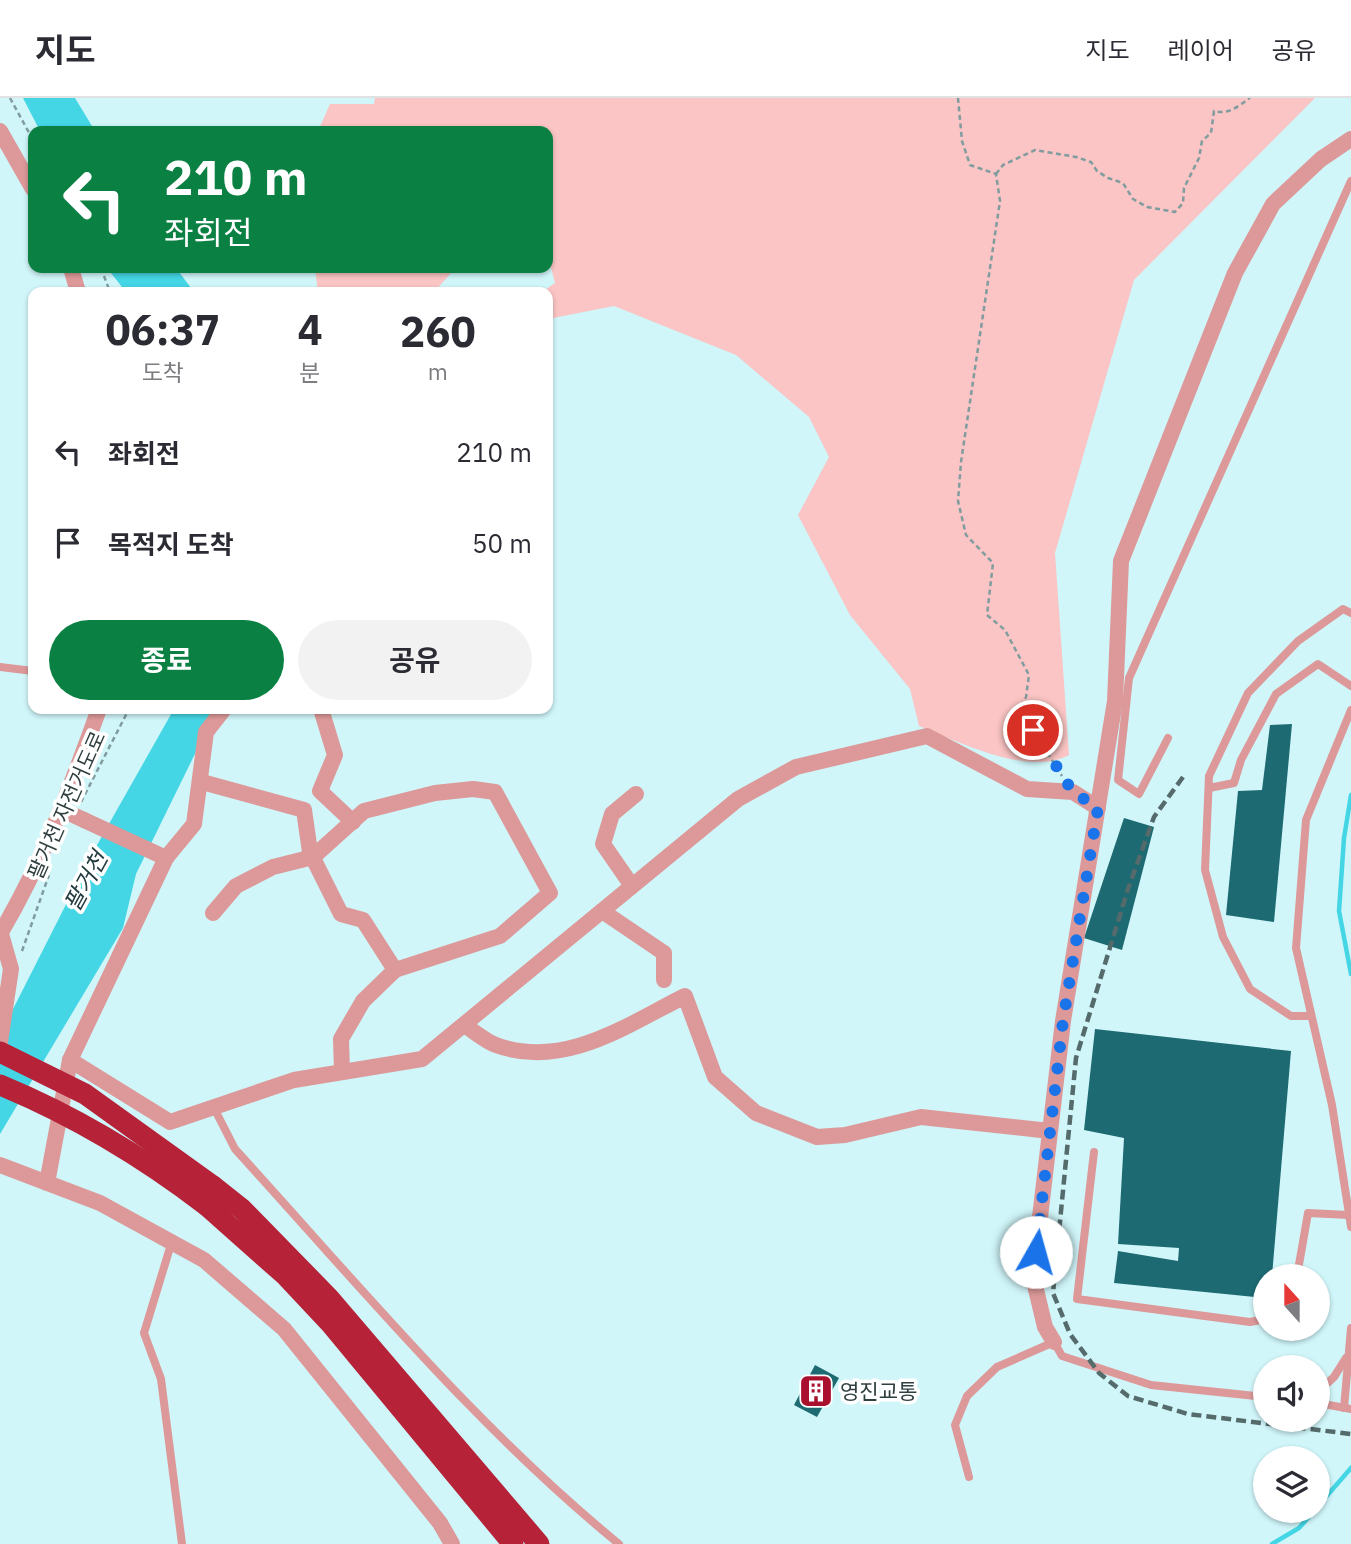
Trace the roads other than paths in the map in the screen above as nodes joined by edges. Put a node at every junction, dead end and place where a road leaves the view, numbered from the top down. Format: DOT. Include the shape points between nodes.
graph roads {
  1 [pos="0,131"];
  2 [pos="1351,139"];
  3 [pos="28,180"];
  4 [pos="1351,181"];
  5 [pos="1351,603"];
  6 [pos="1347,611"];
  7 [pos="0,667"];
  8 [pos="28,670"];
  9 [pos="1351,686"];
  10 [pos="1351,710"];
  11 [pos="98,714"];
  12 [pos="220,714"];
  13 [pos="323,714"];
  14 [pos="1168,737"];
  15 [pos="202,782"];
  16 [pos="1209,788"];
  17 [pos="636,794"];
  18 [pos="1098,808"];
  19 [pos="73,809"];
  20 [pos="353,822"];
  21 [pos="313,857"];
  22 [pos="166,858"];
  23 [pos="632,886"];
  24 [pos="602,911"];
  25 [pos="213,913"];
  26 [pos="0,934"];
  27 [pos="395,970"];
  28 [pos="664,980"];
  29 [pos="1310,1016"];
  30 [pos="464,1025"];
  31 [pos="0,1042"];
  32 [pos="0,1052"];
  33 [pos="70,1060"];
  34 [pos="342,1072"];
  35 [pos="0,1085"];
  36 [pos="214,1108"];
  37 [pos="1050,1131"];
  38 [pos="1094,1152"];
  39 [pos="0,1165"];
  40 [pos="47,1182"];
  41 [pos="1349,1214"];
  42 [pos="1351,1227"];
  43 [pos="172,1241"];
  44 [pos="1299,1264"];
  45 [pos="1253,1321"];
  46 [pos="1351,1328"];
  47 [pos="1054,1342"];
  48 [pos="1350,1353"];
  49 [pos="1330,1380"];
  50 [pos="1253,1396"];
  51 [pos="1347,1408"];
  52 [pos="969,1477"];
  53 [pos="183,1544"];
  54 [pos="452,1544"];
  55 [pos="513,1544"];
  56 [pos="539,1544"];
  57 [pos="618,1544"];
  1 -- 3 [label="street"];
  2 -- 18 [label="street" via="1321,159 1273,204 1235,273 1121,561 1115,701"];
  4 -- 14 [label="lane" via="1129,678 1118,780 1139,794"];
  5 -- 6 [label="lane"];
  6 -- 16 [label="lane" via="1298,641 1248,693 1209,776"];
  7 -- 8 [label="lane"];
  9 -- 16 [label="lane" via="1318,664 1276,694 1234,783"];
  10 -- 29 [label="lane" via="1306,820 1296,948"];
  11 -- 19 [label="street"];
  12 -- 15 [label="street" via="206,732"];
  13 -- 20 [label="street" via="335,755 320,791"];
  15 -- 21 [label="street" via="304,810"];
  15 -- 22 [label="street" via="194,824"];
  16 -- 29 [label="lane" via="1205,870 1223,937 1250,989 1291,1016"];
  17 -- 23 [label="street" via="612,814 603,844"];
  18 -- 23 [label="street" via="1073,792 1027,789 927,736 796,767 738,799"];
  18 -- 37 [label="street"];
  19 -- 22 [label="street"];
  19 -- 26 [label="street"];
  20 -- 21 [label="street"];
  20 -- 27 [label="street" via="364,811 435,793 495,792 550,892 500,936"];
  21 -- 25 [label="street" via="273,867 236,886"];
  21 -- 27 [label="street" via="341,914 363,920"];
  22 -- 33 [label="street"];
  23 -- 24 [label="street"];
  24 -- 28 [label="street" via="664,953"];
  24 -- 30 [label="street"];
  26 -- 31 [label="street" via="10,969"];
  27 -- 34 [label="street" via="363,1001 341,1039"];
  29 -- 41 [label="lane" via="1332,1105"];
  30 -- 34 [label="street" via="422,1059"];
  30 -- 37 [label="street" via="495,1045 535,1053 569,1049 685,996 715,1077 756,1113 817,1137 921,1117"];
  32 -- 56 [label="highway, bridge" via="85,1094 242,1209 329,1298"];
  33 -- 36 [label="street" via="170,1122"];
  33 -- 40 [label="street"];
  34 -- 36 [label="street" via="294,1080"];
  35 -- 55 [label="highway, bridge" via="54,1108 120,1146 207,1206 286,1276"];
  36 -- 57 [label="lane" via="235,1149 492,1432"];
  37 -- 47 [label="street" via="1033,1277 1045,1327"];
  38 -- 45 [label="lane" via="1077,1299"];
  39 -- 40 [label="street"];
  40 -- 43 [label="street" via="100,1203"];
  41 -- 42 [label="lane"];
  41 -- 44 [label="lane" via="1308,1213"];
  43 -- 53 [label="lane" via="144,1333 161,1378"];
  43 -- 54 [label="street" via="204,1260 284,1329"];
  46 -- 48 [label="lane"];
  47 -- 50 [label="lane" via="1062,1356 1151,1385"];
  47 -- 52 [label="lane" via="997,1367 967,1396 955,1425"];
  48 -- 49 [label="lane"];
  48 -- 51 [label="lane"];
}
